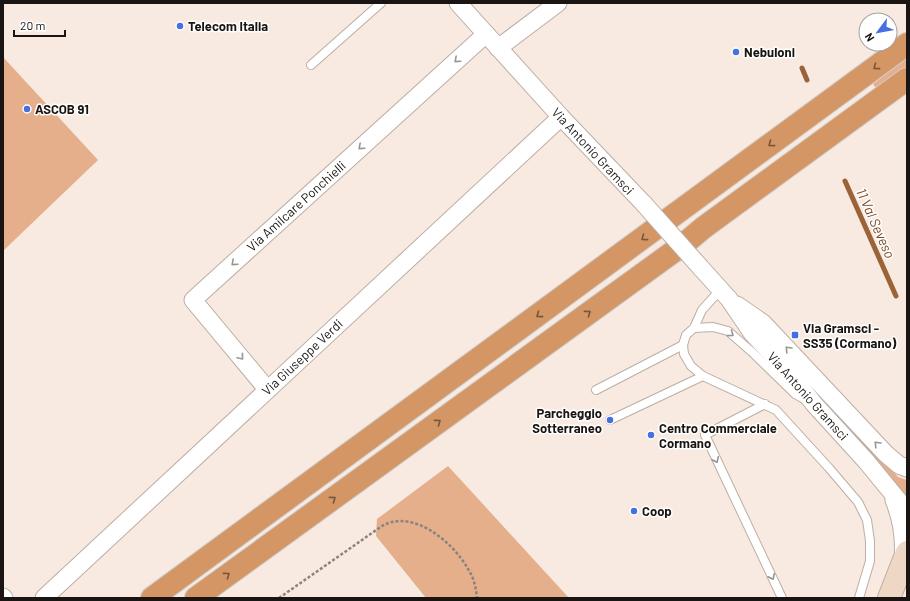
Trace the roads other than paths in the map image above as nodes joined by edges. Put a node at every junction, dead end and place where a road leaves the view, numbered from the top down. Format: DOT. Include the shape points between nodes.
graph roads {
  1 [pos="381,3"];
  2 [pos="458,3"];
  3 [pos="558,3"];
  4 [pos="486,34"];
  5 [pos="907,44"];
  6 [pos="498,48"];
  7 [pos="311,65"];
  8 [pos="907,79"];
  9 [pos="561,117"];
  10 [pos="724,295"];
  11 [pos="694,328"];
  12 [pos="683,345"];
  13 [pos="704,376"];
  14 [pos="267,389"];
  15 [pos="596,390"];
  16 [pos="765,404"];
  17 [pos="814,404"];
  18 [pos="610,420"];
  19 [pos="907,468"];
  20 [pos="890,491"];
  21 [pos="907,511"];
  22 [pos="905,556"];
  23 [pos="44,598"];
  24 [pos="152,598"];
  25 [pos="196,598"];
  26 [pos="782,598"];
  27 [pos="859,598"];
  28 [pos="889,598"];
  1 -- 7 [label="lane"];
  2 -- 4 [label="street, Via Antonio Gramsci"];
  3 -- 6 [label="street"];
  4 -- 6 [label="street, Via Antonio Gramsci"];
  4 -- 14 [label="street, Via Amilcare Ponchielli, one-way" via="193,300"];
  5 -- 24 [label="highway, one-way"];
  6 -- 9 [label="street, Via Antonio Gramsci"];
  25 -- 8 [label="highway, one-way"];
  9 -- 10 [label="street, Via Antonio Gramsci, bridge" via="644,204"];
  9 -- 14 [label="street, Via Giuseppe Verdi"];
  10 -- 11 [label="lane" via="702,310"];
  10 -- 17 [label="street, Via Antonio Gramsci" via="752,333"];
  19 -- 10 [label="street, Via Antonio Gramsci, one-way" via="886,454 763,323"];
  11 -- 12 [label="lane" via="686,336"];
  11 -- 17 [label="lane, one-way" via="713,326 728,331 795,394"];
  12 -- 13 [label="lane" via="684,354 691,366"];
  12 -- 15 [label="lane"];
  13 -- 16 [label="lane"];
  13 -- 18 [label="lane"];
  14 -- 23 [label="street, Via Giuseppe Verdi"];
  16 -- 26 [label="lane, one-way" via="705,435"];
  16 -- 27 [label="lane" via="776,410 829,468 858,502 867,520 870,561"];
  17 -- 20 [label="street, Via Antonio Gramsci"];
  20 -- 21 [label="street, Via Antonio Gramsci"];
  20 -- 22 [label="street, Via Antonio Gramsci" via="903,528"];
  22 -- 28 [label="main road"];
}
